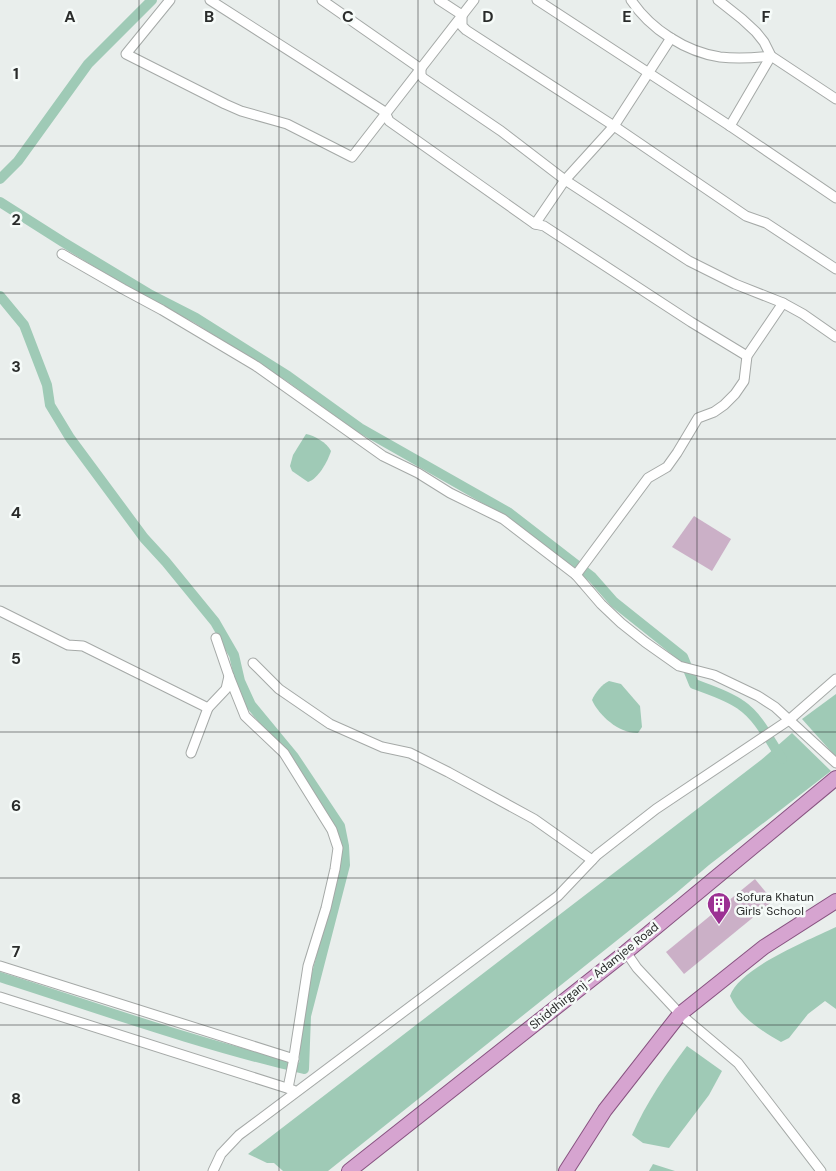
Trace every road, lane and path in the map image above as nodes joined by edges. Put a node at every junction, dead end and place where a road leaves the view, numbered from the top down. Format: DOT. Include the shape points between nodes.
graph roads {
  1 [pos="170,0"];
  2 [pos="210,0"];
  3 [pos="322,0"];
  4 [pos="439,0"];
  5 [pos="474,0"];
  6 [pos="537,0"];
  7 [pos="631,0"];
  8 [pos="718,0"];
  9 [pos="462,15"];
  10 [pos="671,38"];
  11 [pos="771,56"];
  12 [pos="420,69"];
  13 [pos="648,73"];
  14 [pos="836,99"];
  15 [pos="385,112"];
  16 [pos="614,126"];
  17 [pos="730,126"];
  18 [pos="565,180"];
  19 [pos="836,198"];
  20 [pos="535,224"];
  21 [pos="62,254"];
  22 [pos="836,270"];
  23 [pos="783,303"];
  24 [pos="836,337"];
  25 [pos="747,356"];
  26 [pos="576,575"];
  27 [pos="0,611"];
  28 [pos="216,638"];
  29 [pos="253,662"];
  30 [pos="229,676"];
  31 [pos="836,679"];
  32 [pos="208,708"];
  33 [pos="789,720"];
  34 [pos="191,753"];
  35 [pos="836,763"];
  36 [pos="836,778"];
  37 [pos="592,860"];
  38 [pos="836,901"];
  39 [pos="626,952"];
  40 [pos="0,966"];
  41 [pos="0,997"];
  42 [pos="680,1014"];
  43 [pos="294,1061"];
  44 [pos="292,1090"];
  45 [pos="213,1171"];
  46 [pos="349,1171"];
  47 [pos="566,1171"];
  48 [pos="821,1171"];
  1 -- 15 [label="street" via="126,54 225,104 288,124 352,157"];
  2 -- 15 [label="street"];
  3 -- 12 [label="street"];
  4 -- 9 [label="street"];
  5 -- 9 [label="street"];
  6 -- 13 [label="street"];
  7 -- 10 [label="street" via="648,20"];
  8 -- 11 [label="street" via="756,32"];
  9 -- 12 [label="street"];
  9 -- 16 [label="street" via="462,26 466,30"];
  10 -- 11 [label="street" via="720,57"];
  10 -- 13 [label="street"];
  11 -- 14 [label="street"];
  11 -- 17 [label="street"];
  12 -- 15 [label="street"];
  12 -- 18 [label="street" via="423,78"];
  13 -- 16 [label="street"];
  13 -- 17 [label="street"];
  15 -- 20 [label="street" via="390,122"];
  16 -- 18 [label="street"];
  16 -- 22 [label="street" via="746,216 766,223"];
  17 -- 19 [label="street"];
  18 -- 20 [label="street"];
  18 -- 23 [label="street" via="689,261"];
  20 -- 25 [label="street" via="544,226"];
  21 -- 26 [label="street" via="256,366 383,456 503,519"];
  23 -- 24 [label="street"];
  23 -- 25 [label="street"];
  25 -- 26 [label="street" via="744,381 735,394 714,412 698,418 678,453 667,467 648,478"];
  26 -- 33 [label="street" via="621,623 679,666 733,683 775,707"];
  27 -- 32 [label="street" via="68,645 83,646"];
  28 -- 30 [label="street"];
  29 -- 37 [label="street" via="279,689 330,724 382,747 410,753 448,772 534,819"];
  30 -- 32 [label="street" via="226,688"];
  30 -- 43 [label="street" via="246,716 284,754 332,830 338,848 326,908 308,966"];
  31 -- 33 [label="street"];
  32 -- 34 [label="street"];
  33 -- 35 [label="street"];
  33 -- 37 [label="street" via="656,809"];
  36 -- 39 [label="main road, Shiddhirganj - Adamjee Road"];
  37 -- 44 [label="street" via="558,896"];
  38 -- 42 [label="main road" via="764,947"];
  39 -- 42 [label="street"];
  39 -- 46 [label="main road, Shiddhirganj - Adamjee Road"];
  40 -- 43 [label="street"];
  41 -- 44 [label="street"];
  42 -- 47 [label="main road" via="605,1110"];
  42 -- 48 [label="street" via="738,1063"];
  43 -- 44 [label="street" via="290,1077"];
  44 -- 45 [label="street" via="230,1143"];
}
